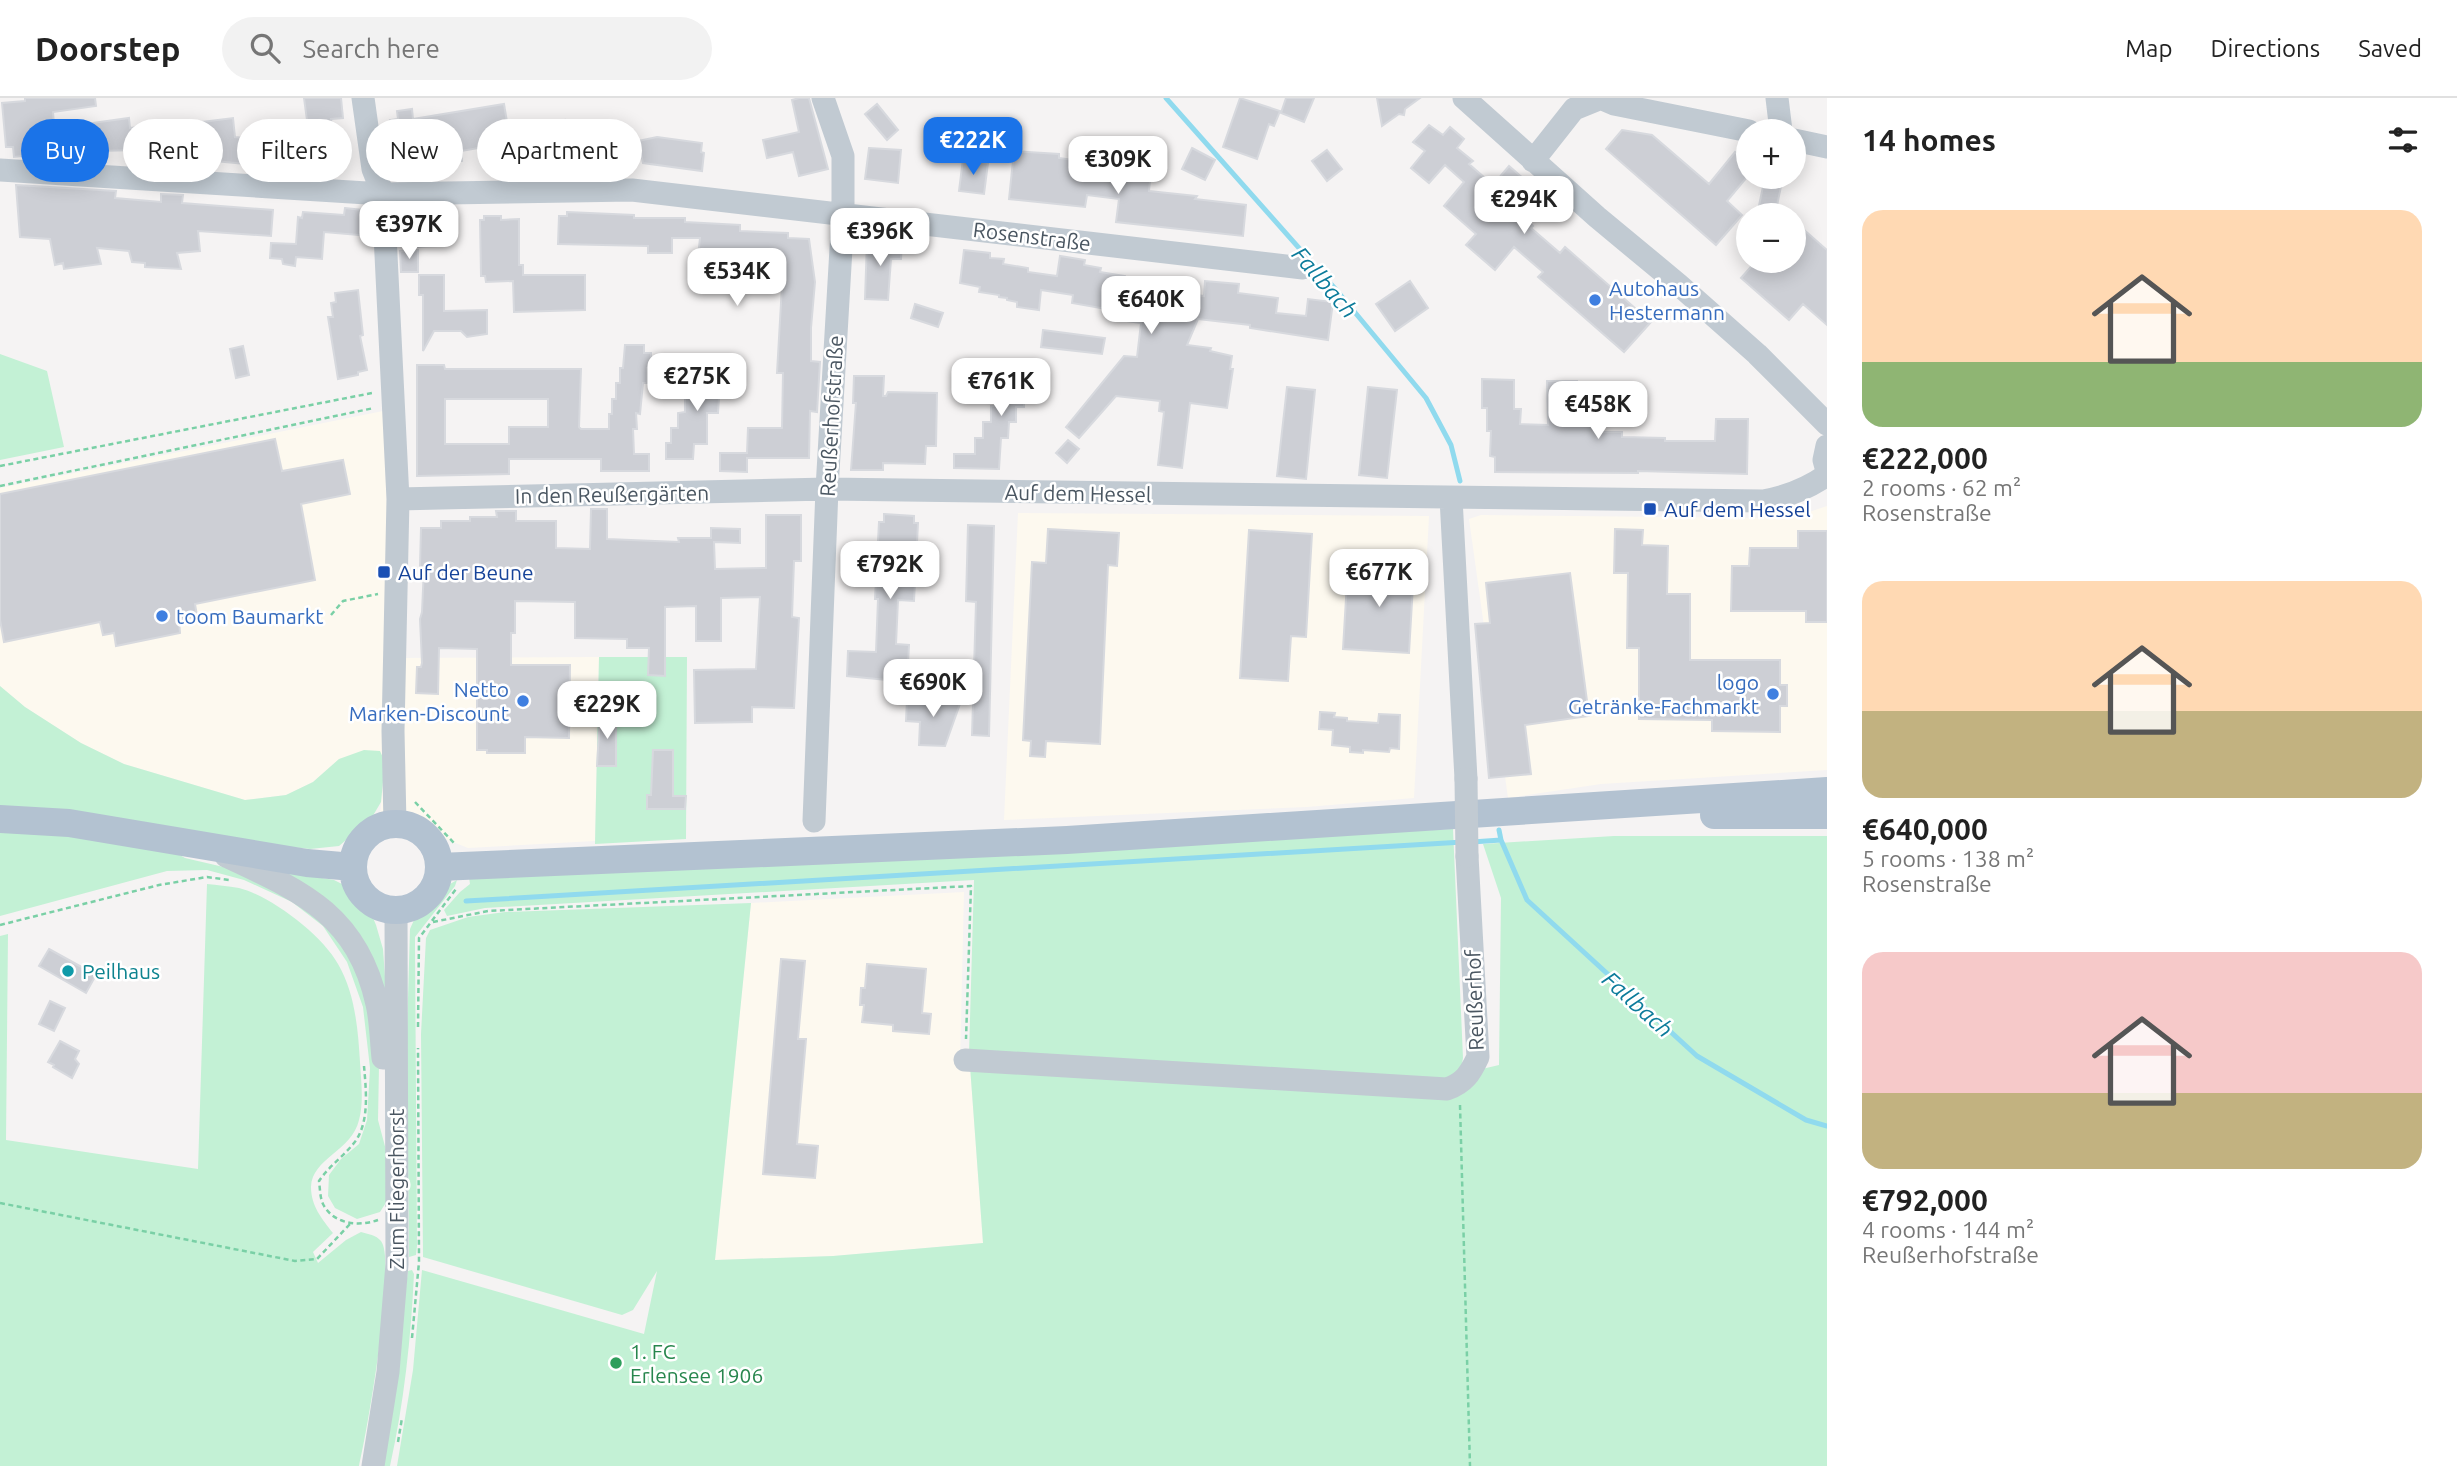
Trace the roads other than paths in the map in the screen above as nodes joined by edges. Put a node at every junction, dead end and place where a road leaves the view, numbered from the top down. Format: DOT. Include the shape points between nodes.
graph roads {
  1 [pos="363,98"];
  2 [pos="823,98"];
  3 [pos="1464,98"];
  4 [pos="1600,98"];
  5 [pos="1777,98"];
  6 [pos="1780,119"];
  7 [pos="1736,128"];
  8 [pos="1806,143"];
  9 [pos="1827,147"];
  10 [pos="1534,161"];
  11 [pos="0,170"];
  12 [pos="383,194"];
  13 [pos="843,214"];
  14 [pos="1303,268"];
  15 [pos="1827,424"];
  16 [pos="1827,446"];
  17 [pos="1827,473"];
  18 [pos="827,489"];
  19 [pos="1451,498"];
  20 [pos="398,499"];
  21 [pos="1827,791"];
  22 [pos="1510,811"];
  23 [pos="1827,815"];
  24 [pos="0,819"];
  25 [pos="814,821"];
  26 [pos="395,824"];
  27 [pos="205,846"];
  28 [pos="353,867"];
  29 [pos="450,867"];
  30 [pos="396,910"];
  31 [pos="965,1060"];
  32 [pos="397,1140"];
  33 [pos="373,1466"];
  1 -- 12 [label="street" via="373,169"];
  2 -- 13 [label="street, Reußerhofstraße" via="842,156"];
  3 -- 10 [label="street"];
  4 -- 7 [label="street"];
  4 -- 10 [label="street" via="1573,109"];
  5 -- 6 [label="street"];
  8 -- 9 [label="street"];
  10 -- 15 [label="street" via="1757,354"];
  11 -- 12 [label="street, Rosenstraße"];
  12 -- 13 [label="street, Rosenstraße" via="632,190"];
  12 -- 20 [label="street"];
  13 -- 14 [label="street, Rosenstraße"];
  13 -- 18 [label="street, Reußerhofstraße"];
  16 -- 17 [label="street"];
  17 -- 19 [label="street, Auf dem Hessel" via="1809,488 1763,501"];
  18 -- 19 [label="street, Auf dem Hessel"];
  18 -- 20 [label="street, In den Reußergärten"];
  18 -- 25 [label="street, Reußerhofstraße"];
  19 -- 31 [label="street, Reußerhof, bridge" via="1478,1057 1471,1073 1447,1089"];
  20 -- 26 [label="street"];
  21 -- 22 [label="main road"];
  22 -- 23 [label="main road"];
  22 -- 29 [label="main road" via="1067,840"];
  24 -- 27 [label="main road" via="69,823"];
  26 -- 28 [label="main road" via="370,832 355,854"];
  26 -- 29 [label="main road" via="421,831"];
  27 -- 28 [label="main road"];
  27 -- 32 [label="street" via="295,889 332,915 359,953 377,1004"];
  28 -- 30 [label="main road" via="361,892"];
  29 -- 30 [label="main road" via="421,902"];
  30 -- 32 [label="street, Zum Fliegerhorst"];
  32 -- 33 [label="street, Zum Fliegerhorst" via="393,1317"];
}
